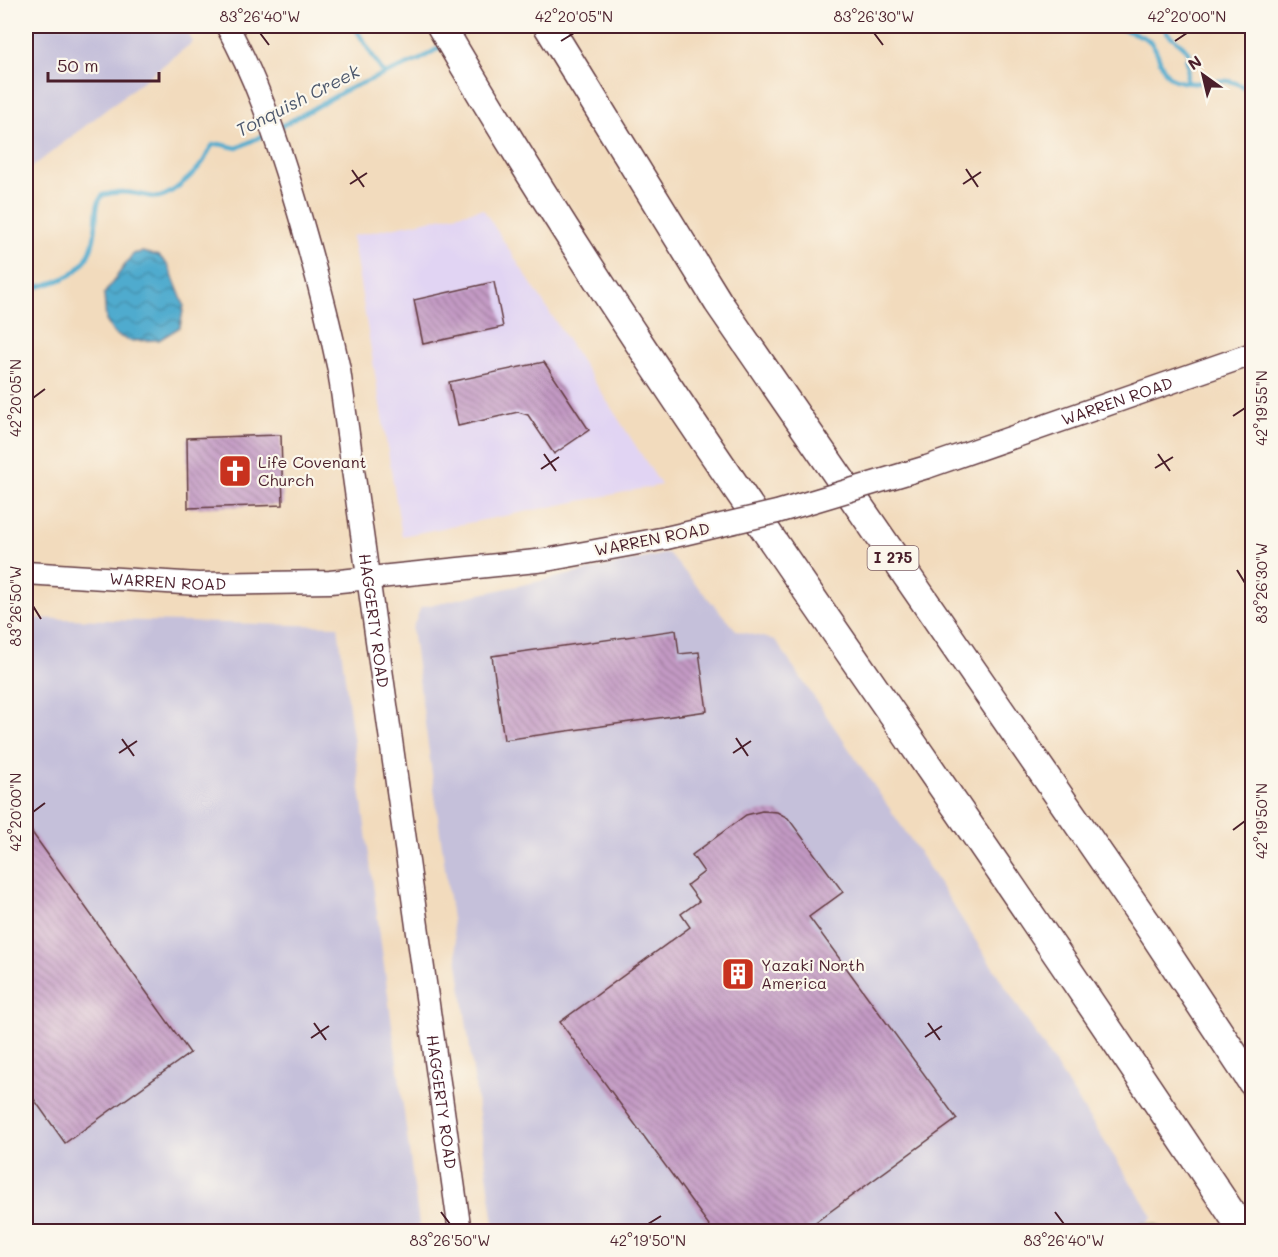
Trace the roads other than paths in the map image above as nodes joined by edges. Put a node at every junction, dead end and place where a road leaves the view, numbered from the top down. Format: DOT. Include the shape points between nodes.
graph roads {
  1 [pos="227,26"];
  2 [pos="548,26"];
  3 [pos="447,36"];
  4 [pos="1252,354"];
  5 [pos="26,573"];
  6 [pos="370,579"];
  7 [pos="1252,1082"];
  8 [pos="460,1232"];
  9 [pos="1244,1232"];
  1 -- 6 [label="main road, HAGGERTY ROAD" via="278,141 330,326"];
  2 -- 7 [label="highway, I 275" via="718,302"];
  3 -- 9 [label="highway" via="676,401 1108,1026"];
  4 -- 6 [label="main road, WARREN ROAD, bridge" via="927,467 777,512 546,560"];
  5 -- 6 [label="main road, WARREN ROAD" via="198,584"];
  6 -- 8 [label="main road, HAGGERTY ROAD"];
}
